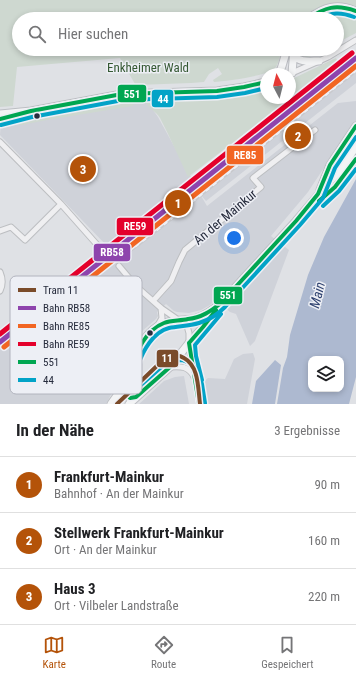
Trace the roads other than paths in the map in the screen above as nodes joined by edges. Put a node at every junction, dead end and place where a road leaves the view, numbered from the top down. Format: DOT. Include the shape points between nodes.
graph roads {
  1 [pos="356,11"];
  2 [pos="318,12"];
  3 [pos="331,12"];
  4 [pos="356,16"];
  5 [pos="356,40"];
  6 [pos="344,48"];
  7 [pos="284,56"];
  8 [pos="286,56"];
  9 [pos="293,56"];
  10 [pos="295,56"];
  11 [pos="329,56"];
  12 [pos="319,61"];
  13 [pos="281,68"];
  14 [pos="288,68"];
  15 [pos="292,68"];
  16 [pos="296,72"];
  17 [pos="260,83"];
  18 [pos="31,111"];
  19 [pos="0,114"];
  20 [pos="0,119"];
  21 [pos="356,126"];
  22 [pos="315,130"];
  23 [pos="356,136"];
  24 [pos="0,142"];
  25 [pos="356,147"];
  26 [pos="354,161"];
  27 [pos="319,192"];
  28 [pos="61,204"];
  29 [pos="305,210"];
  30 [pos="0,231"];
  31 [pos="100,248"];
  32 [pos="118,266"];
  33 [pos="0,272"];
  34 [pos="127,276"];
  35 [pos="0,291"];
  36 [pos="142,292"];
  37 [pos="152,301"];
  38 [pos="221,303"];
  39 [pos="161,308"];
  40 [pos="180,321"];
  41 [pos="158,326"];
  42 [pos="142,342"];
  43 [pos="189,343"];
  44 [pos="170,367"];
  45 [pos="196,385"];
  46 [pos="142,392"];
  47 [pos="118,394"];
  48 [pos="127,394"];
  49 [pos="139,395"];
  50 [pos="111,404"];
  51 [pos="129,404"];
  52 [pos="199,404"];
  1 -- 2 [label="main road" via="331,7"];
  3 -- 4 [label="main road" via="347,12"];
  5 -- 6 [label="street"];
  7 -- 13 [label="main road"];
  8 -- 14 [label="main road"];
  9 -- 15 [label="main road"];
  10 -- 12 [label="main road" via="302,61"];
  11 -- 12 [label="street"];
  12 -- 16 [label="street"];
  17 -- 18 [label="main road" via="208,91 122,94"];
  18 -- 19 [label="main road"];
  18 -- 20 [label="main road"];
  21 -- 27 [label="main road" via="330,165"];
  22 -- 37 [label="street, An der Mainkur" via="253,178 261,187 185,250 171,281"];
  23 -- 27 [label="main road"];
  24 -- 28 [label="street"];
  25 -- 27 [label="main road"];
  26 -- 29 [label="main road" via="326,197"];
  27 -- 29 [label="main road"];
  28 -- 30 [label="street" via="25,240 11,227"];
  28 -- 31 [label="street"];
  29 -- 38 [label="main road"];
  32 -- 34 [label="street"];
  33 -- 35 [label="street" via="3,282"];
  36 -- 37 [label="street"];
  37 -- 39 [label="street"];
  38 -- 40 [label="main road" via="204,315"];
  38 -- 43 [label="main road"];
  39 -- 40 [label="street"];
  39 -- 41 [label="street" via="162,318"];
  40 -- 41 [label="main road"];
  40 -- 43 [label="street" via="188,329"];
  41 -- 42 [label="main road"];
  43 -- 44 [label="main road"];
  43 -- 45 [label="street"];
  44 -- 45 [label="street" via="181,366 189,369"];
  44 -- 46 [label="main road"];
  45 -- 52 [label="street"];
  47 -- 50 [label="main road"];
  48 -- 49 [label="main road" via="130,398"];
  49 -- 51 [label="main road"];
}
